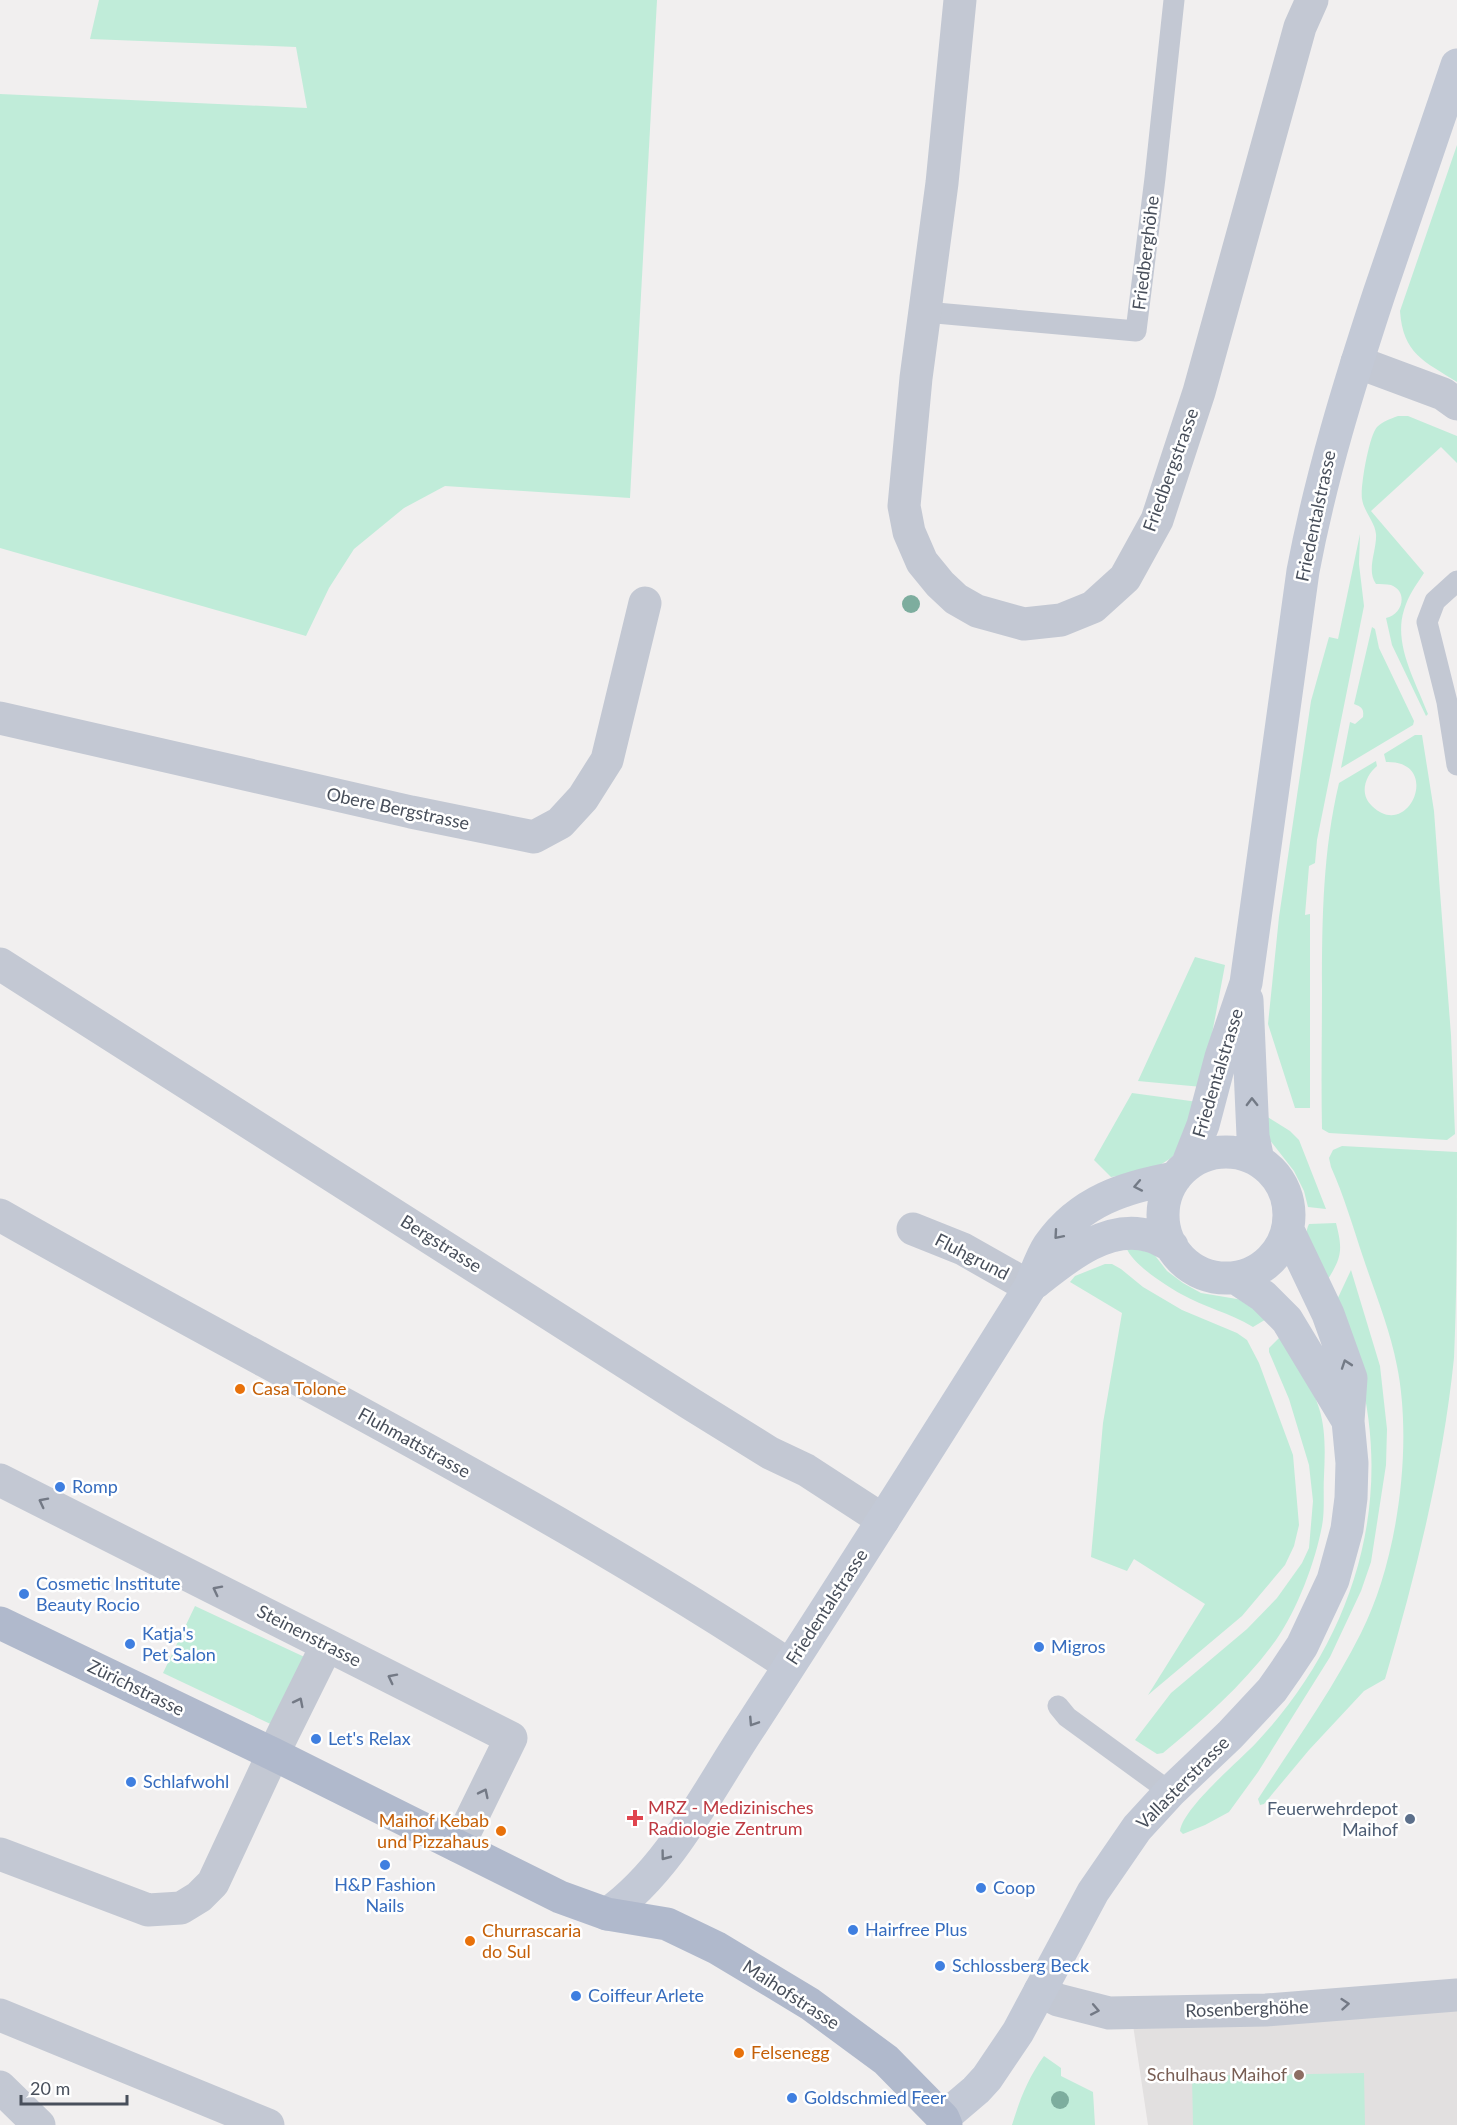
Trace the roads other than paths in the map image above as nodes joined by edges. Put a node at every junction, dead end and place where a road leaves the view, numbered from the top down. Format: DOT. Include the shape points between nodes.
graph roads {
  1 [pos="960,0"];
  2 [pos="1174,0"];
  3 [pos="1312,0"];
  4 [pos="1457,65"];
  5 [pos="926,312"];
  6 [pos="1357,362"];
  7 [pos="1457,404"];
  8 [pos="1457,581"];
  9 [pos="645,603"];
  10 [pos="0,718"];
  11 [pos="1457,765"];
  12 [pos="0,964"];
  13 [pos="1246,983"];
  14 [pos="1258,1160"];
  15 [pos="1181,1171"];
  16 [pos="0,1215"];
  17 [pos="913,1229"];
  18 [pos="1288,1230"];
  19 [pos="1172,1246"];
  20 [pos="1236,1278"];
  21 [pos="1030,1287"];
  22 [pos="1348,1421"];
  23 [pos="0,1480"];
  24 [pos="883,1520"];
  25 [pos="0,1623"];
  26 [pos="327,1645"];
  27 [pos="782,1677"];
  28 [pos="1058,1706"];
  29 [pos="273,1754"];
  30 [pos="1170,1792"];
  31 [pos="458,1846"];
  32 [pos="0,1854"];
  33 [pos="607,1914"];
  34 [pos="1040,1990"];
  35 [pos="1457,1995"];
  36 [pos="0,2015"];
  37 [pos="0,2087"];
  38 [pos="944,2121"];
  39 [pos="39,2125"];
  40 [pos="268,2125"];
  1 -- 5 [label="street, Friedbergstrasse"];
  2 -- 5 [label="lane, Friedberghöhe" via="1136,331"];
  3 -- 5 [label="street, Friedbergstrasse" via="1300,27 1199,392 1157,520 1125,578 1093,607 1061,620 1024,624 977,611 956,599 922,562 909,532 904,506"];
  4 -- 6 [label="main road, Friedentalstrasse"];
  6 -- 7 [label="street" via="1443,394"];
  6 -- 13 [label="main road, Friedentalstrasse" via="1329,454 1303,571"];
  8 -- 11 [label="lane" via="1435,602 1427,622 1447,702"];
  9 -- 10 [label="street, Obere Bergstrasse" via="607,760 583,798 560,823 534,837"];
  12 -- 24 [label="street, Bergstrasse" via="691,1404"];
  14 -- 13 [label="main road, Friedentalstrasse, one-way" via="1253,1136"];
  13 -- 15 [label="main road, Friedentalstrasse" via="1203,1125"];
  14 -- 15 [label="main road" via="1243,1154 1212,1154"];
  14 -- 18 [label="main road" via="1271,1170 1287,1197"];
  15 -- 19 [label="main road" via="1167,1193 1164,1208 1164,1225"];
  15 -- 21 [label="main road, Friedentalstrasse, one-way" via="1103,1198 1069,1222 1048,1246"];
  16 -- 27 [label="street, Fluhmattstrasse" via="614,1557 735,1630"];
  17 -- 21 [label="street, Fluhgrund" via="963,1249"];
  18 -- 20 [label="main road" via="1269,1261"];
  22 -- 18 [label="main road, Vallasterstrasse, one-way" via="1350,1378 1328,1314"];
  19 -- 20 [label="main road" via="1191,1267 1206,1274"];
  19 -- 21 [label="main road, Friedentalstrasse" via="1150,1236 1111,1237 1073,1254"];
  20 -- 22 [label="main road, Vallasterstrasse" via="1263,1296 1287,1320"];
  21 -- 24 [label="main road, Friedentalstrasse"];
  22 -- 30 [label="main road, Vallasterstrasse" via="1352,1463 1348,1519 1324,1601 1302,1646 1272,1690"];
  26 -- 23 [label="street, Steinenstrasse, one-way"];
  24 -- 27 [label="main road, Friedentalstrasse"];
  25 -- 29 [label="main road, Zürichstrasse"];
  29 -- 26 [label="street, one-way"];
  31 -- 26 [label="street, Steinenstrasse, one-way" via="511,1738"];
  27 -- 33 [label="main road, Friedentalstrasse, one-way" via="661,1861 635,1892"];
  28 -- 30 [label="lane" via="1067,1717"];
  29 -- 31 [label="main road, Zürichstrasse"];
  29 -- 32 [label="street" via="213,1883 181,1908 148,1910"];
  30 -- 34 [label="main road, Vallasterstrasse" via="1120,1851"];
  31 -- 33 [label="main road, Zürichstrasse" via="560,1897"];
  33 -- 38 [label="main road, Maihofstrasse" via="667,1924 717,1948 810,2004 886,2060"];
  34 -- 35 [label="street, Rosenberghöhe, one-way" via="1058,2000 1110,2013 1266,2010"];
  34 -- 38 [label="main road, Vallasterstrasse" via="987,2078"];
  36 -- 40 [label="street"];
  37 -- 39 [label="street"];
}
